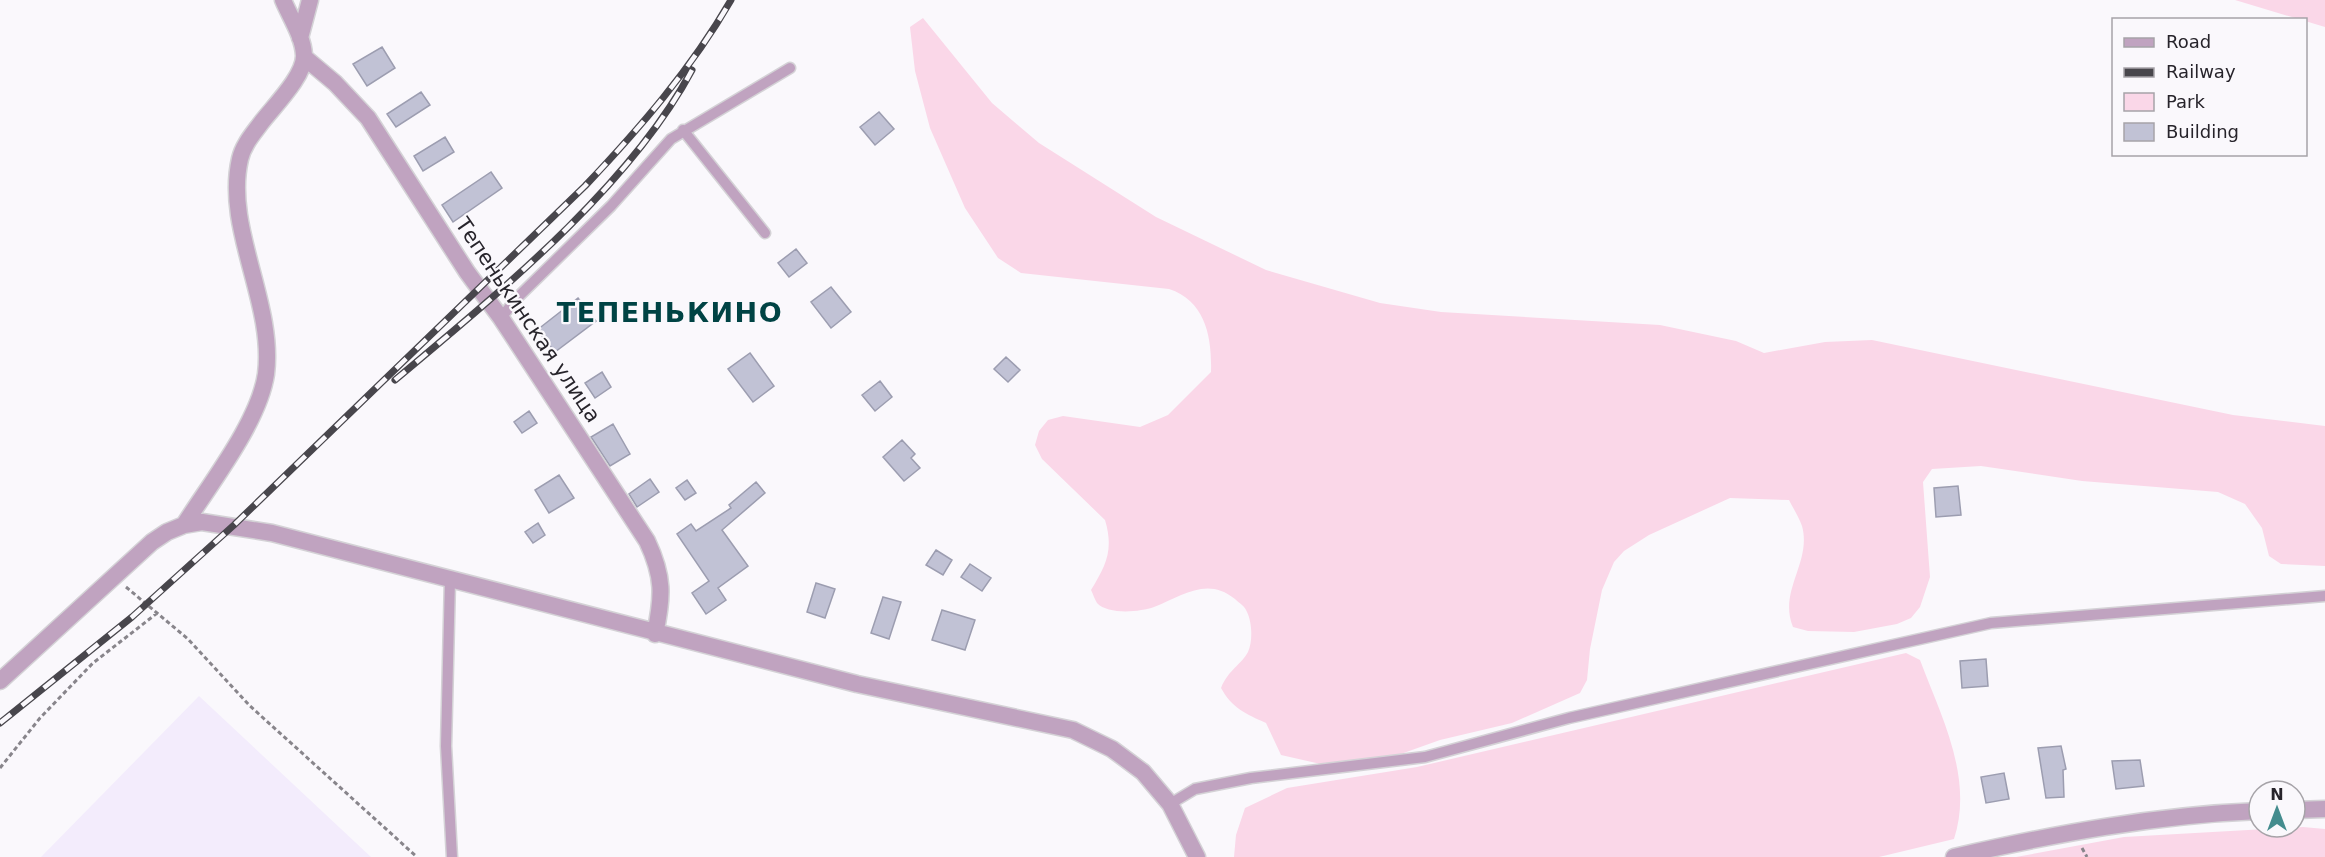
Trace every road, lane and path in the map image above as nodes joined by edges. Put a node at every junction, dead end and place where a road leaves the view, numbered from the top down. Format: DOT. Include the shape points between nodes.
graph roads {
  1 [pos="283,0"];
  2 [pos="310,0"];
  3 [pos="300,38"];
  4 [pos="304,57"];
  5 [pos="790,68"];
  6 [pos="682,130"];
  7 [pos="765,232"];
  8 [pos="501,318"];
  9 [pos="183,525"];
  10 [pos="115,576"];
  11 [pos="450,579"];
  12 [pos="2325,596"];
  13 [pos="156,614"];
  14 [pos="656,634"];
  15 [pos="0,681"];
  16 [pos="0,768"];
  17 [pos="1170,804"];
  18 [pos="2325,809"];
  19 [pos="2307,810"];
  20 [pos="2247,811"];
  21 [pos="417,857"];
  22 [pos="452,857"];
  23 [pos="1197,857"];
  24 [pos="1954,857"];
  1 -- 3 [label="street"];
  2 -- 3 [label="street"];
  3 -- 4 [label="street"];
  4 -- 8 [label="street, Тепенькинская улица" via="368,118"];
  4 -- 9 [label="street" via="294,81 240,157 237,190 266,338 264,382 247,425"];
  5 -- 6 [label="lane"];
  6 -- 7 [label="lane"];
  6 -- 8 [label="lane"];
  8 -- 14 [label="street, Тепенькинская улица" via="647,541 656,560 662,590"];
  9 -- 10 [label="street" via="152,542"];
  9 -- 11 [label="street" via="234,525"];
  10 -- 13 [label="path"];
  10 -- 15 [label="street"];
  11 -- 14 [label="street"];
  11 -- 22 [label="lane" via="446,746"];
  12 -- 17 [label="lane" via="1991,623 1569,718 1425,757 1251,778 1195,789"];
  13 -- 16 [label="path" via="93,663 40,718"];
  13 -- 21 [label="path" via="188,639 250,706"];
  14 -- 17 [label="street" via="857,684 1073,730 1112,749 1143,772"];
  17 -- 23 [label="street"];
  18 -- 19 [label="street"];
  20 -- 24 [label="street" via="2056,833"];
}
